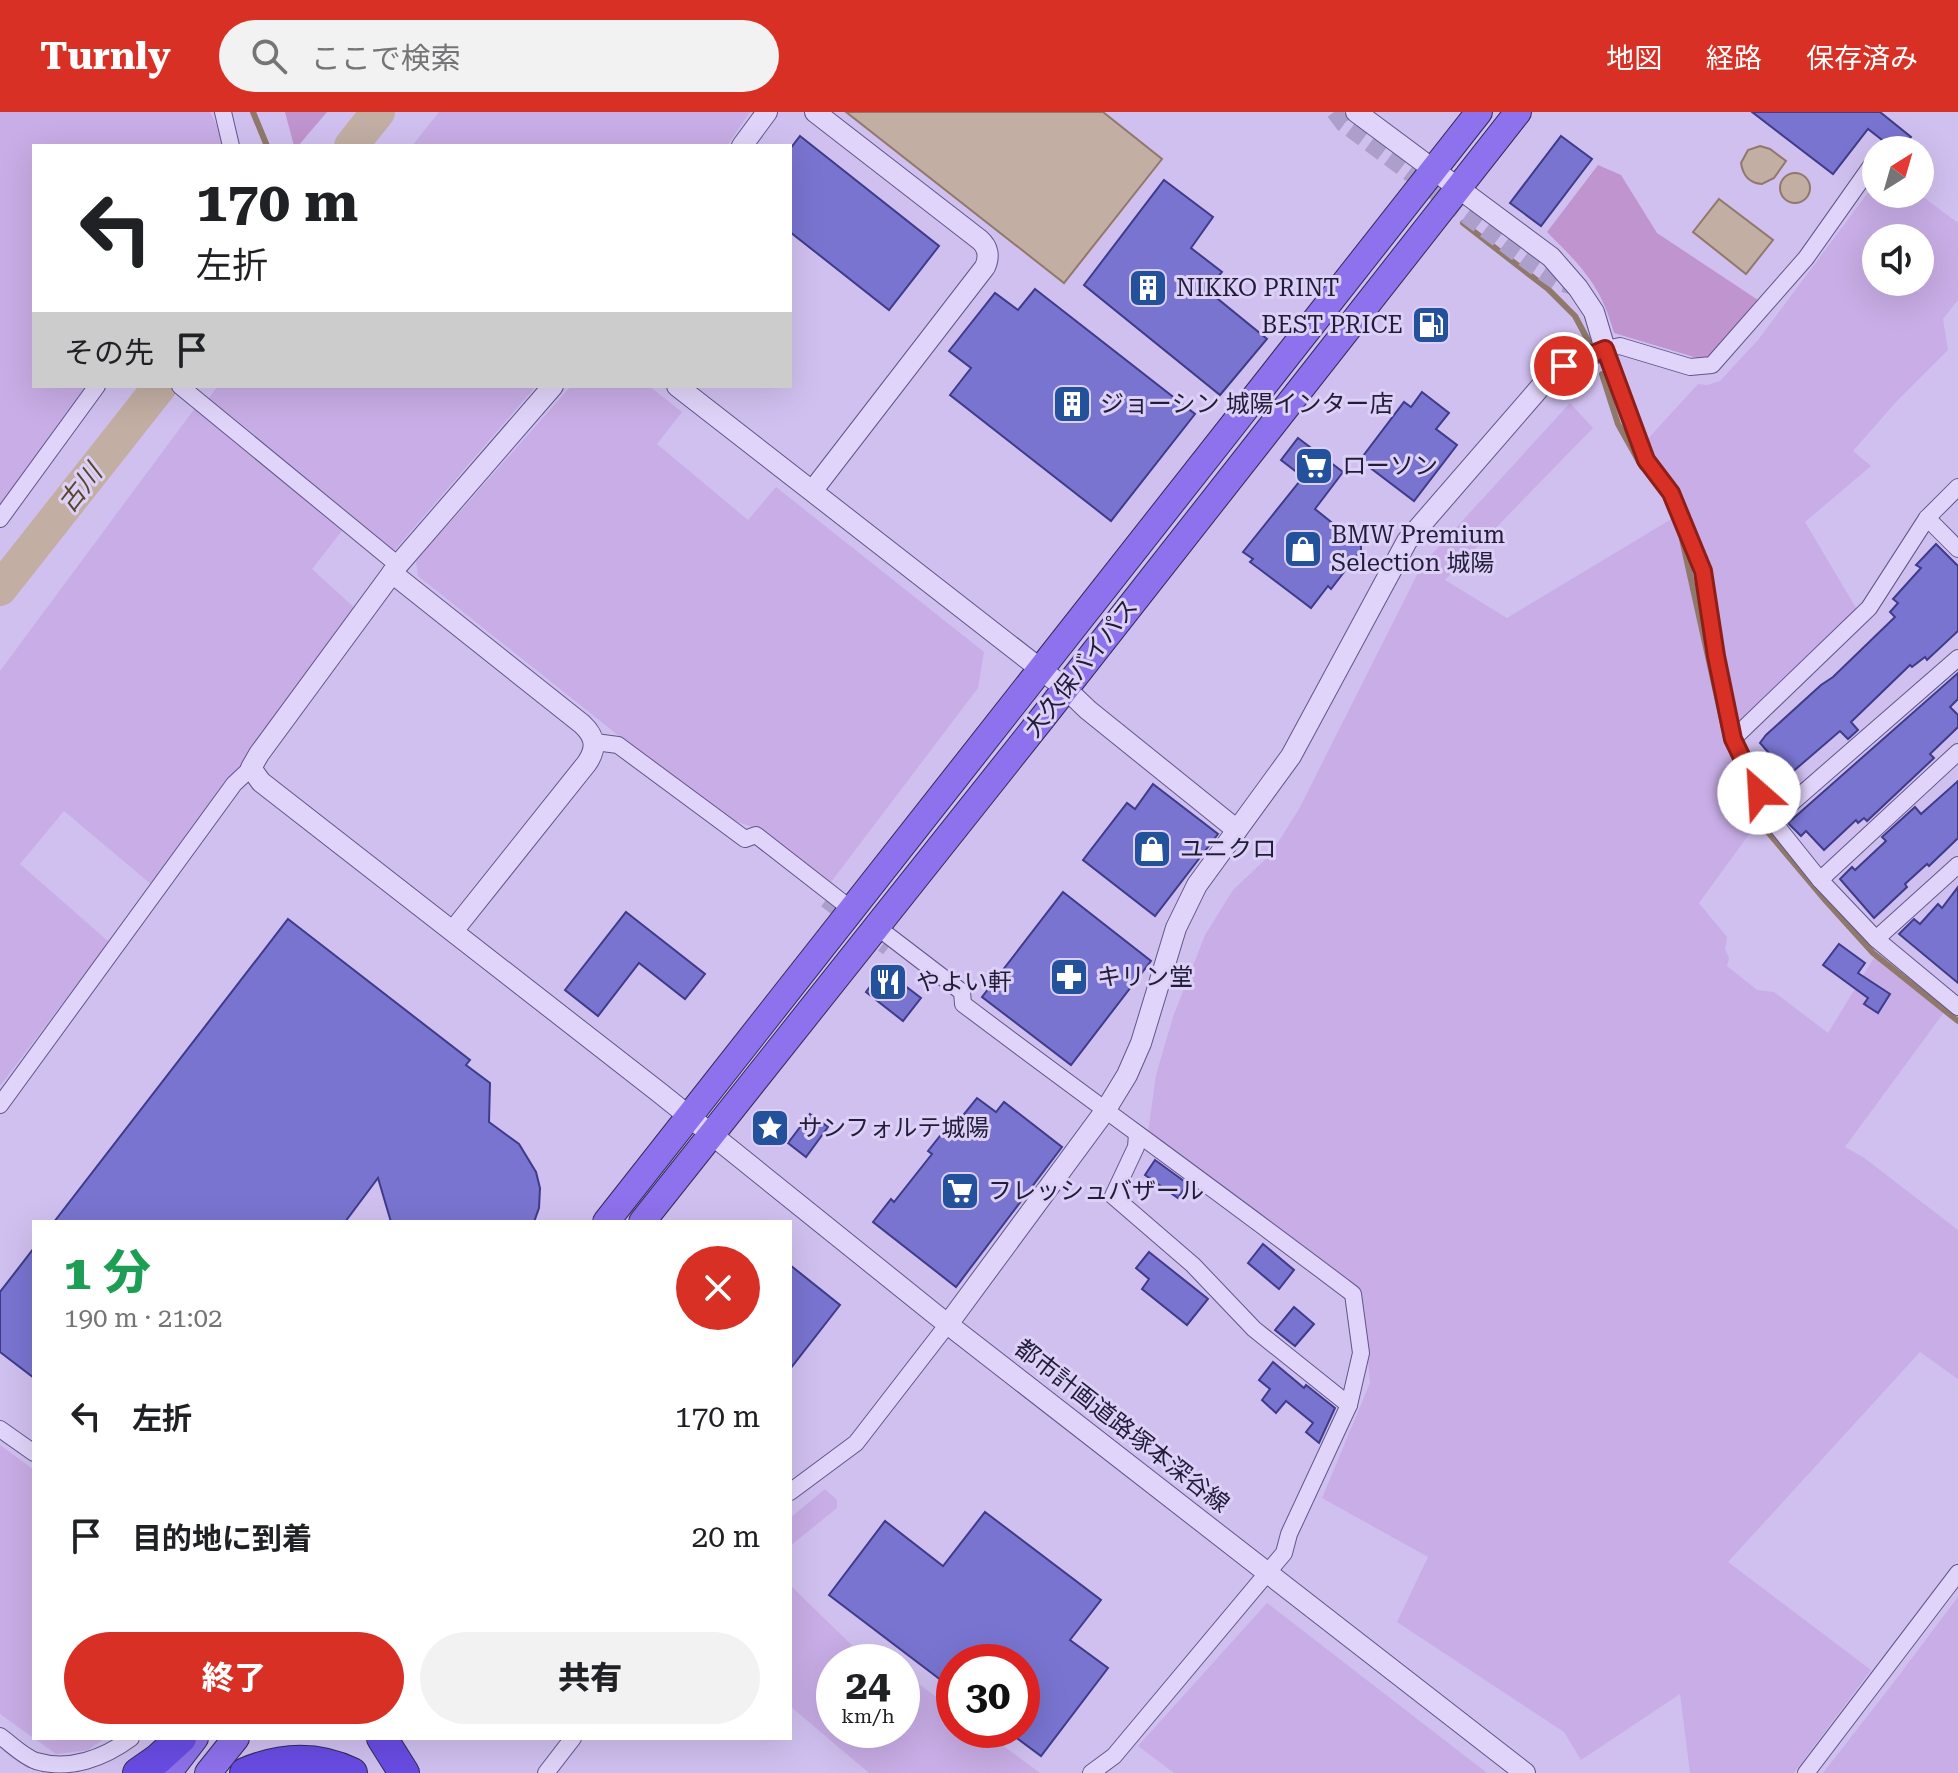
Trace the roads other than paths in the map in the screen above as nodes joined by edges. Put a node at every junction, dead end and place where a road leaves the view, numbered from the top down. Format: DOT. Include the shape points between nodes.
graph roads {
  1 [pos="223,112"];
  2 [pos="767,112"];
  3 [pos="815,112"];
  4 [pos="1356,112"];
  5 [pos="1479,112"];
  6 [pos="1518,112"];
  7 [pos="231,144"];
  8 [pos="743,144"];
  9 [pos="1434,170"];
  10 [pos="1862,179"];
  11 [pos="1456,189"];
  12 [pos="1605,349"];
  13 [pos="96,388"];
  14 [pos="183,388"];
  15 [pos="551,388"];
  16 [pos="680,388"];
  17 [pos="1958,487"];
  18 [pos="813,490"];
  19 [pos="1927,518"];
  20 [pos="0,519"];
  21 [pos="1958,549"];
  22 [pos="395,569"];
  23 [pos="1958,658"];
  24 [pos="1042,671"];
  25 [pos="1066,689"];
  26 [pos="1733,739"];
  27 [pos="595,742"];
  28 [pos="1958,752"];
  29 [pos="251,768"];
  30 [pos="1772,820"];
  31 [pos="1237,830"];
  32 [pos="745,839"];
  33 [pos="1958,865"];
  34 [pos="1820,880"];
  35 [pos="826,900"];
  36 [pos="851,909"];
  37 [pos="453,931"];
  38 [pos="883,938"];
  39 [pos="1876,939"];
  40 [pos="1957,1003"];
  41 [pos="963,1004"];
  42 [pos="0,1105"];
  43 [pos="1105,1111"];
  44 [pos="689,1119"];
  45 [pos="1137,1134"];
  46 [pos="710,1135"];
  47 [pos="608,1220"];
  48 [pos="644,1220"];
  49 [pos="948,1324"];
  50 [pos="1349,1405"];
  51 [pos="0,1429"];
  52 [pos="32,1452"];
  53 [pos="792,1491"];
  54 [pos="1267,1572"];
  55 [pos="1958,1573"];
  56 [pos="0,1736"];
  57 [pos="128,1740"];
  58 [pos="179,1740"];
  59 [pos="193,1740"];
  60 [pos="234,1740"];
  61 [pos="383,1740"];
  62 [pos="571,1740"];
  63 [pos="138,1773"];
  64 [pos="168,1773"];
  65 [pos="208,1773"];
  66 [pos="245,1773"];
  67 [pos="352,1773"];
  68 [pos="404,1773"];
  69 [pos="546,1773"];
  70 [pos="1091,1773"];
  71 [pos="1525,1773"];
  72 [pos="1806,1773"];
  1 -- 7 [label="street"];
  2 -- 8 [label="street"];
  3 -- 18 [label="street" via="985,244 988,255 985,267"];
  4 -- 9 [label="street"];
  5 -- 9 [label="highway, 大久保バイパス"];
  6 -- 11 [label="highway, 大久保バイパス"];
  9 -- 11 [label="street"];
  9 -- 24 [label="highway, 大久保バイパス"];
  10 -- 12 [label="street" via="1806,258 1712,365 1690,367 1620,346"];
  11 -- 12 [label="street" via="1551,257 1594,312"];
  11 -- 25 [label="highway, 大久保バイパス"];
  12 -- 26 [label="street" via="1646,460 1671,493 1703,571"];
  12 -- 31 [label="street" via="1550,376 1407,541 1291,756"];
  13 -- 20 [label="street"];
  14 -- 22 [label="street"];
  15 -- 22 [label="street"];
  16 -- 18 [label="street"];
  17 -- 19 [label="street"];
  18 -- 24 [label="street"];
  19 -- 21 [label="street"];
  19 -- 26 [label="street" via="1869,608"];
  22 -- 27 [label="street" via="582,724"];
  22 -- 29 [label="street"];
  23 -- 30 [label="street"];
  24 -- 25 [label="street"];
  24 -- 36 [label="highway, 大久保バイパス"];
  25 -- 31 [label="street"];
  25 -- 38 [label="highway, 大久保バイパス"];
  26 -- 30 [label="street"];
  27 -- 32 [label="street" via="618,745"];
  27 -- 37 [label="street" via="587,763"];
  28 -- 34 [label="street"];
  29 -- 37 [label="street, 都市計画道路塚本深谷線" via="261,782"];
  29 -- 42 [label="street" via="234,784"];
  30 -- 34 [label="street"];
  31 -- 43 [label="street" via="1197,885 1176,928 1141,1043"];
  32 -- 35 [label="street"];
  32 -- 36 [label="street" via="756,835"];
  33 -- 39 [label="street"];
  34 -- 39 [label="street"];
  36 -- 44 [label="highway, 大久保バイパス"];
  37 -- 44 [label="street, 都市計画道路塚本深谷線"];
  38 -- 41 [label="street"];
  38 -- 41 [label="street" via="962,992"];
  38 -- 46 [label="highway, 大久保バイパス"];
  39 -- 40 [label="street"];
  41 -- 43 [label="street"];
  43 -- 45 [label="street"];
  43 -- 49 [label="street"];
  44 -- 46 [label="street, 都市計画道路塚本深谷線"];
  44 -- 47 [label="highway, 大久保バイパス"];
  45 -- 50 [label="street" via="1353,1294 1361,1353"];
  45 -- 50 [label="street" via="1113,1196 1193,1265 1254,1329"];
  46 -- 48 [label="highway, 大久保バイパス"];
  46 -- 49 [label="street, 都市計画道路塚本深谷線"];
  49 -- 53 [label="street" via="856,1443"];
  49 -- 54 [label="street, 都市計画道路塚本深谷線"];
  50 -- 54 [label="street" via="1284,1553"];
  51 -- 52 [label="street"];
  54 -- 70 [label="street" via="1114,1756"];
  54 -- 71 [label="street, 都市計画道路塚本深谷線"];
  55 -- 72 [label="street"];
  56 -- 57 [label="street" via="34,1760 60,1764 91,1761"];
  58 -- 63 [label="highway"];
  59 -- 64 [label="highway"];
  60 -- 65 [label="highway"];
  61 -- 68 [label="highway"];
  62 -- 69 [label="street"];
  66 -- 67 [label="highway" via="299,1760"];
}
